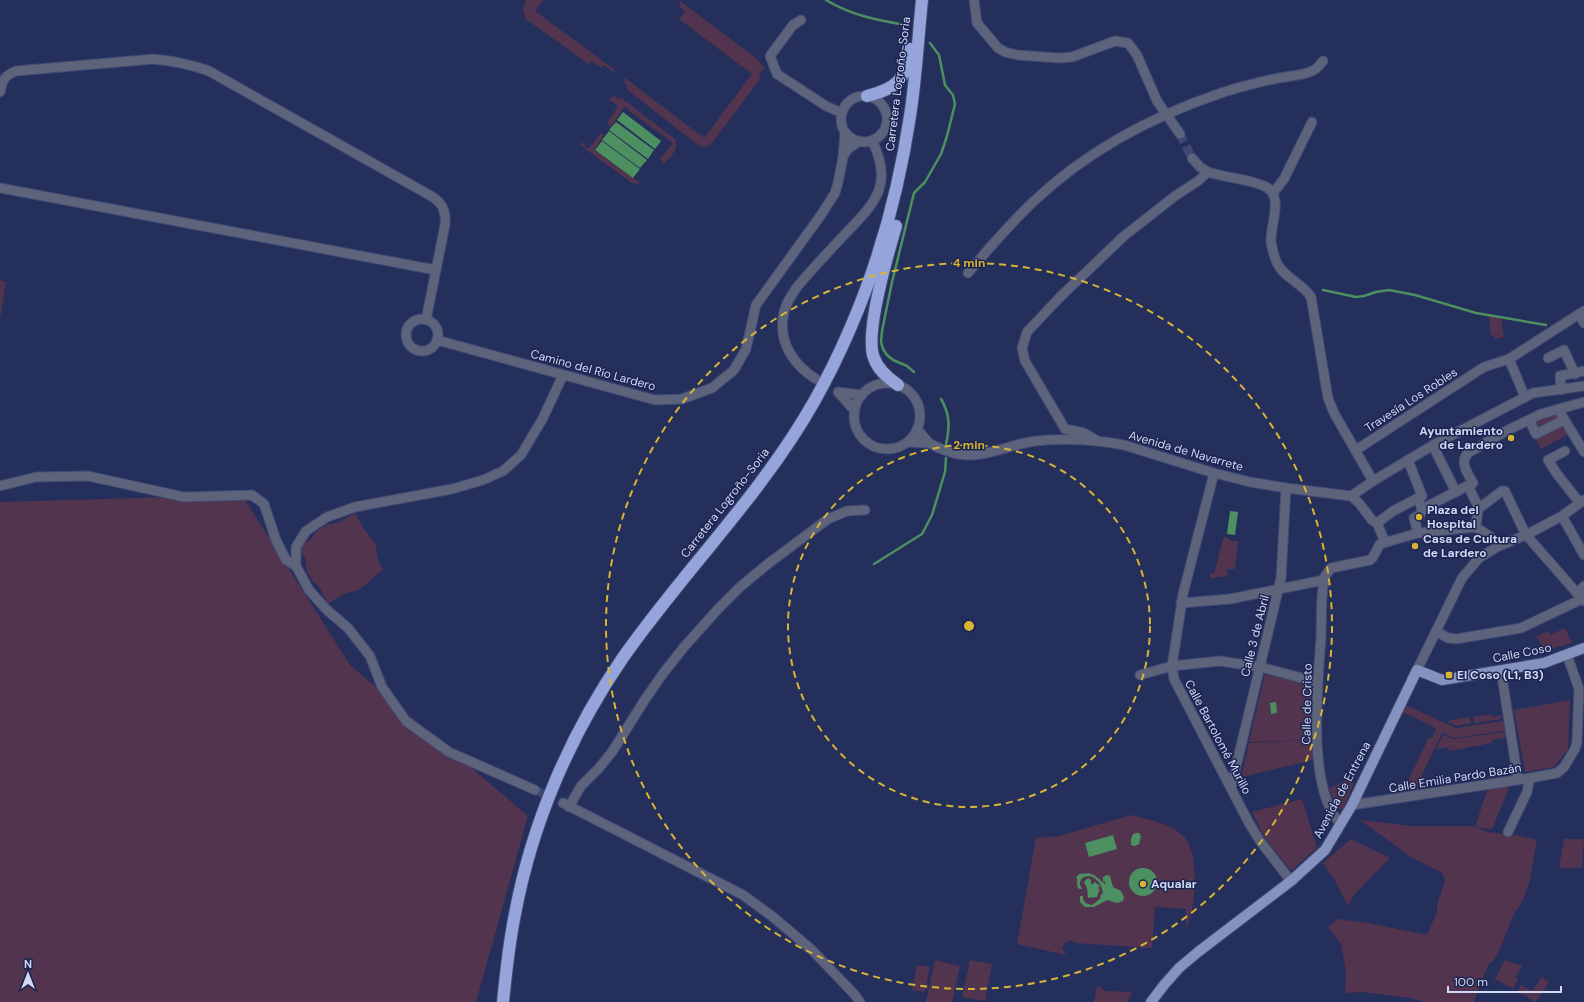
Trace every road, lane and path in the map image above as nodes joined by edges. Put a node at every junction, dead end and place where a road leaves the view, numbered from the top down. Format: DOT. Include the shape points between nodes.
graph roads {
  1 [pos="916,0"];
  2 [pos="922,0"];
  3 [pos="974,0"];
  4 [pos="801,20"];
  5 [pos="1323,60"];
  6 [pos="0,92"];
  7 [pos="867,96"];
  8 [pos="842,113"];
  9 [pos="911,114"];
  10 [pos="1166,114"];
  11 [pos="1312,122"];
  12 [pos="845,132"];
  13 [pos="1180,134"];
  14 [pos="872,140"];
  15 [pos="859,141"];
  16 [pos="842,157"];
  17 [pos="1192,158"];
  18 [pos="1208,172"];
  19 [pos="0,188"];
  20 [pos="1273,193"];
  21 [pos="436,270"];
  22 [pos="968,273"];
  23 [pos="1581,312"];
  24 [pos="426,320"];
  25 [pos="1584,324"];
  26 [pos="437,340"];
  27 [pos="1548,358"];
  28 [pos="1509,359"];
  29 [pos="1580,372"];
  30 [pos="563,375"];
  31 [pos="816,379"];
  32 [pos="898,385"];
  33 [pos="1584,386"];
  34 [pos="1561,390"];
  35 [pos="862,395"];
  36 [pos="1524,397"];
  37 [pos="1584,402"];
  38 [pos="1558,409"];
  39 [pos="855,411"];
  40 [pos="1529,420"];
  41 [pos="1564,420"];
  42 [pos="917,429"];
  43 [pos="1099,441"];
  44 [pos="908,442"];
  45 [pos="929,443"];
  46 [pos="1433,446"];
  47 [pos="1356,450"];
  48 [pos="1565,451"];
  49 [pos="1584,452"];
  50 [pos="1408,460"];
  51 [pos="1214,473"];
  52 [pos="1373,481"];
  53 [pos="1470,484"];
  54 [pos="0,486"];
  55 [pos="1286,488"];
  56 [pos="1456,492"];
  57 [pos="1351,496"];
  58 [pos="1418,499"];
  59 [pos="1582,501"];
  60 [pos="1479,508"];
  61 [pos="1422,509"];
  62 [pos="865,510"];
  63 [pos="1562,516"];
  64 [pos="1377,523"];
  65 [pos="1476,527"];
  66 [pos="1418,534"];
  67 [pos="1526,535"];
  68 [pos="1388,542"];
  69 [pos="1499,546"];
  70 [pos="1584,555"];
  71 [pos="296,566"];
  72 [pos="1324,580"];
  73 [pos="1584,586"];
  74 [pos="1279,590"];
  75 [pos="1581,598"];
  76 [pos="1181,603"];
  77 [pos="1436,631"];
  78 [pos="1584,648"];
  79 [pos="1567,655"];
  80 [pos="1172,666"];
  81 [pos="1260,668"];
  82 [pos="1417,670"];
  83 [pos="1501,670"];
  84 [pos="1140,675"];
  85 [pos="1318,682"];
  86 [pos="1530,778"];
  87 [pos="1518,780"];
  88 [pos="1231,788"];
  89 [pos="535,790"];
  90 [pos="1352,805"];
  91 [pos="1341,824"];
  92 [pos="1508,832"];
  93 [pos="1291,881"];
  94 [pos="503,1002"];
  95 [pos="860,1002"];
  96 [pos="1151,1002"];
  1 -- 7 [label="highway" via="905,72 897,84"];
  2 -- 9 [label="highway, Carretera Logroño-Soria"];
  3 -- 10 [label="street" via="977,23 998,48 1006,52 1059,58 1072,57 1115,41 1128,43 1137,55 1156,101"];
  4 -- 8 [label="street" via="792,25 770,56 778,74 826,106"];
  5 -- 10 [label="street" via="1314,70 1305,74 1239,87"];
  6 -- 21 [label="street" via="6,75 16,72 154,59 174,60 209,71 437,200 445,210 446,216"];
  7 -- 8 [label="street" via="851,100"];
  7 -- 14 [label="street" via="882,104 887,116 882,133"];
  8 -- 12 [label="street" via="841,121"];
  9 -- 32 [label="highway" via="911,147 907,175 883,272 871,339 874,359 880,370"];
  9 -- 94 [label="highway, Carretera Logroño-Soria" via="884,237 855,318 828,374 799,427 766,476 663,604 622,660 592,708 565,760 536,830 525,867 510,941"];
  10 -- 13 [label="street"];
  10 -- 22 [label="street" via="1130,132 1081,162 1015,219"];
  11 -- 20 [label="street" via="1284,179"];
  12 -- 15 [label="street"];
  12 -- 16 [label="street, Camino del Río Lardero"];
  14 -- 15 [label="street"];
  14 -- 31 [label="street" via="882,173 873,203 797,287 788,301 783,317 786,346 796,362"];
  15 -- 16 [label="street"];
  16 -- 30 [label="street, Camino del Río Lardero" via="834,193 756,305 746,349 734,370 712,388 682,399 655,400"];
  17 -- 18 [label="street"];
  18 -- 20 [label="street" via="1261,185"];
  18 -- 43 [label="street" via="1124,236 1027,332 1022,348 1025,361 1065,429 1084,433"];
  19 -- 21 [label="street"];
  20 -- 47 [label="street" via="1275,204 1271,242 1274,256 1282,270 1311,297 1328,398"];
  21 -- 24 [label="street"];
  23 -- 25 [label="street"];
  23 -- 28 [label="street, Travesía Los Robles"];
  24 -- 26 [label="street" via="437,330"];
  24 -- 26 [label="street" via="415,321 410,325 407,340 414,349 425,351"];
  26 -- 30 [label="street, Camino del Río Lardero"];
  27 -- 29 [label="street" via="1564,350"];
  28 -- 36 [label="street"];
  28 -- 47 [label="street, Travesía Los Robles" via="1484,367"];
  29 -- 34 [label="street" via="1560,376"];
  30 -- 71 [label="street" via="543,418 521,455 503,471 452,489 354,507 326,517 306,531 296,547"];
  32 -- 35 [label="street" via="876,385"];
  32 -- 42 [label="street" via="911,392 918,403 920,415"];
  33 -- 34 [label="street"];
  34 -- 36 [label="street" via="1537,392"];
  35 -- 39 [label="street"];
  35 -- 39 [label="street" via="834,390"];
  36 -- 46 [label="street"];
  37 -- 38 [label="street"];
  38 -- 40 [label="street"];
  38 -- 41 [label="street"];
  39 -- 44 [label="street" via="855,423 859,433 872,445 890,449"];
  40 -- 41 [label="street" via="1536,434"];
  40 -- 53 [label="street" via="1466,455 1464,464"];
  41 -- 49 [label="street"];
  42 -- 44 [label="street"];
  42 -- 45 [label="street"];
  43 -- 45 [label="street, Avenida de Navarrete" via="1035,441 968,455 946,451"];
  43 -- 51 [label="street, Avenida de Navarrete" via="1124,445"];
  44 -- 45 [label="street"];
  46 -- 50 [label="street"];
  46 -- 56 [label="street"];
  47 -- 52 [label="street"];
  48 -- 59 [label="street" via="1548,460 1557,474"];
  50 -- 52 [label="street"];
  50 -- 58 [label="street" via="1422,496"];
  51 -- 55 [label="street, Avenida de Navarrete"];
  51 -- 76 [label="street, Calle Bartolomé Murillo"];
  52 -- 57 [label="street"];
  53 -- 56 [label="street"];
  53 -- 60 [label="street"];
  54 -- 71 [label="street" via="36,477 88,476 184,497 252,494 264,504 286,560"];
  55 -- 57 [label="street, Avenida de Navarrete"];
  55 -- 74 [label="street, Calle 3 de Abril"];
  56 -- 61 [label="street"];
  57 -- 64 [label="street"];
  58 -- 61 [label="street"];
  58 -- 64 [label="street" via="1393,511"];
  59 -- 63 [label="street, Avenida de Entrena"];
  60 -- 65 [label="street" via="1476,513"];
  60 -- 67 [label="street" via="1506,491"];
  61 -- 66 [label="street" via="1420,515 1414,518"];
  62 -- 95 [label="street" via="847,511 828,519 769,563 735,593 704,624 662,675 612,752 566,805 743,895 812,950"];
  63 -- 67 [label="street, Avenida de Entrena"];
  63 -- 70 [label="street"];
  64 -- 68 [label="street"];
  65 -- 66 [label="street"];
  65 -- 69 [label="street"];
  66 -- 68 [label="street"];
  67 -- 69 [label="street, Avenida de Entrena"];
  67 -- 75 [label="street"];
  68 -- 72 [label="street" via="1380,544 1370,560 1331,568"];
  69 -- 77 [label="street, Avenida de Entrena" via="1479,558 1462,578"];
  71 -- 89 [label="street" via="309,590 326,610 348,628 370,656 382,687 406,721 449,752"];
  72 -- 74 [label="street"];
  72 -- 85 [label="street, Calle de Cristo"];
  73 -- 75 [label="street"];
  74 -- 76 [label="street" via="1230,599"];
  74 -- 81 [label="street, Calle 3 de Abril"];
  75 -- 77 [label="street" via="1521,628 1452,639"];
  76 -- 80 [label="street, Calle Bartolomé Murillo"];
  77 -- 82 [label="street, Avenida de Entrena"];
  78 -- 79 [label="main road, Calle Coso"];
  79 -- 83 [label="main road, Calle Coso" via="1544,663"];
  79 -- 86 [label="street, Calle Emilia Pardo Bazán" via="1579,689 1577,742 1560,771"];
  80 -- 81 [label="street" via="1220,661"];
  80 -- 84 [label="street"];
  80 -- 88 [label="street, Calle Bartolomé Murillo" via="1174,679"];
  81 -- 85 [label="street"];
  81 -- 88 [label="street, Calle 3 de Abril"];
  82 -- 83 [label="main road, Calle Coso" via="1442,680"];
  82 -- 90 [label="main road, Avenida de Entrena"];
  83 -- 87 [label="street"];
  85 -- 91 [label="street, Calle de Cristo" via="1317,748 1321,777 1332,813"];
  86 -- 87 [label="street, Calle Emilia Pardo Bazán"];
  86 -- 92 [label="street" via="1527,792"];
  87 -- 90 [label="street, Calle Emilia Pardo Bazán"];
  88 -- 93 [label="street, Calle Bartolomé Murillo" via="1260,841"];
  90 -- 91 [label="main road, Avenida de Entrena"];
  91 -- 93 [label="main road, Avenida de Entrena" via="1322,853"];
  93 -- 96 [label="main road, Avenida de Entrena" via="1179,968"];
}
